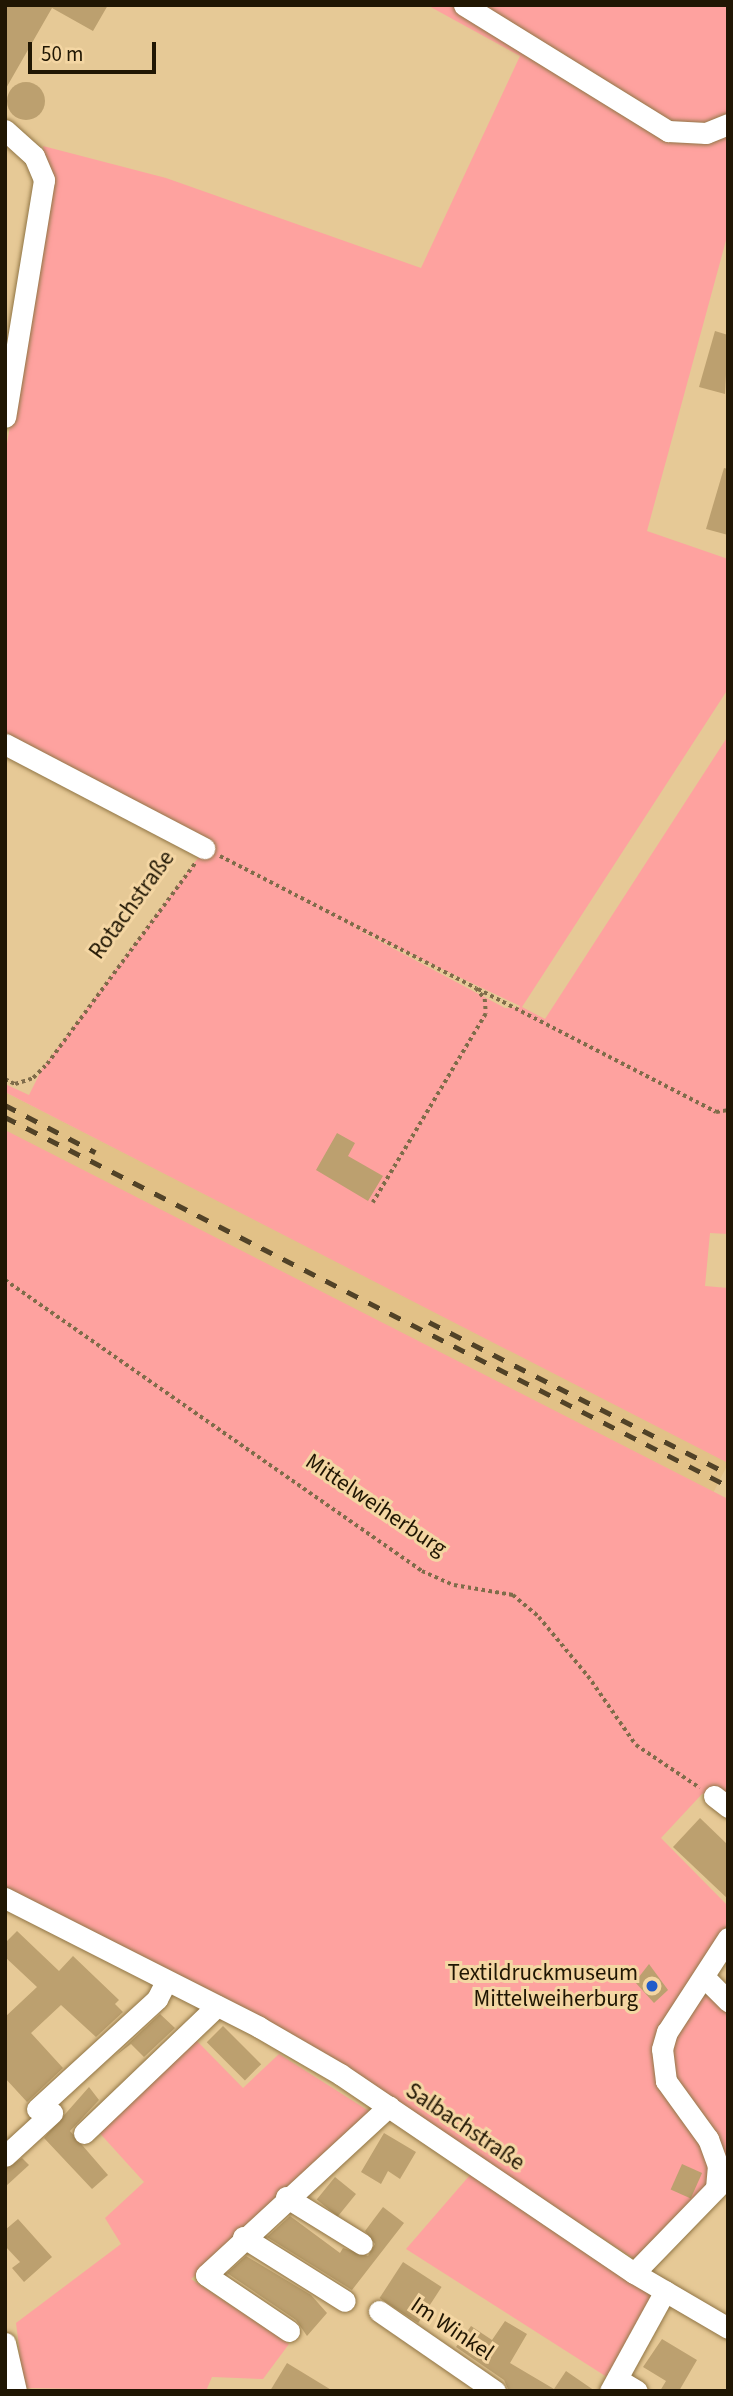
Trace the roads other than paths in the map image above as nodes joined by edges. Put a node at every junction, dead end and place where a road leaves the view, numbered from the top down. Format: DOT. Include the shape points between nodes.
graph roads {
  1 [pos="464,5"];
  2 [pos="728,124"];
  3 [pos="5,130"];
  4 [pos="5,416"];
  5 [pos="5,744"];
  6 [pos="204,848"];
  7 [pos="5,1898"];
  8 [pos="728,1938"];
  9 [pos="705,1978"];
  10 [pos="166,1981"];
  11 [pos="728,2001"];
  12 [pos="217,2006"];
  13 [pos="389,2106"];
  14 [pos="84,2133"];
  15 [pos="5,2156"];
  16 [pos="724,2185"];
  17 [pos="286,2197"];
  18 [pos="243,2237"];
  19 [pos="362,2244"];
  20 [pos="634,2273"];
  21 [pos="665,2291"];
  22 [pos="345,2301"];
  23 [pos="379,2311"];
  24 [pos="728,2328"];
  25 [pos="289,2331"];
  26 [pos="5,2343"];
  27 [pos="614,2385"];
  28 [pos="16,2391"];
  29 [pos="495,2391"];
  30 [pos="637,2391"];
  1 -- 2 [label="street" via="661,128 706,133"];
  3 -- 4 [label="street" via="34,156 44,180"];
  5 -- 6 [label="street, Rotachstraße"];
  7 -- 10 [label="street, Salbachstraße"];
  8 -- 9 [label="street"];
  9 -- 11 [label="street"];
  9 -- 16 [label="street" via="667,2032 662,2049 666,2081 708,2139"];
  10 -- 12 [label="street, Salbachstraße"];
  10 -- 15 [label="street" via="157,1999"];
  12 -- 13 [label="street, Salbachstraße"];
  12 -- 14 [label="street"];
  13 -- 17 [label="street"];
  13 -- 20 [label="street, Salbachstraße"];
  16 -- 20 [label="street"];
  17 -- 18 [label="street"];
  17 -- 19 [label="street"];
  18 -- 22 [label="street"];
  18 -- 25 [label="street" via="206,2275"];
  20 -- 21 [label="street, Salbachstraße"];
  21 -- 24 [label="street, Salbachstraße"];
  21 -- 27 [label="street"];
  23 -- 29 [label="street, Im Winkel"];
  26 -- 28 [label="street"];
  27 -- 30 [label="street"];
}
